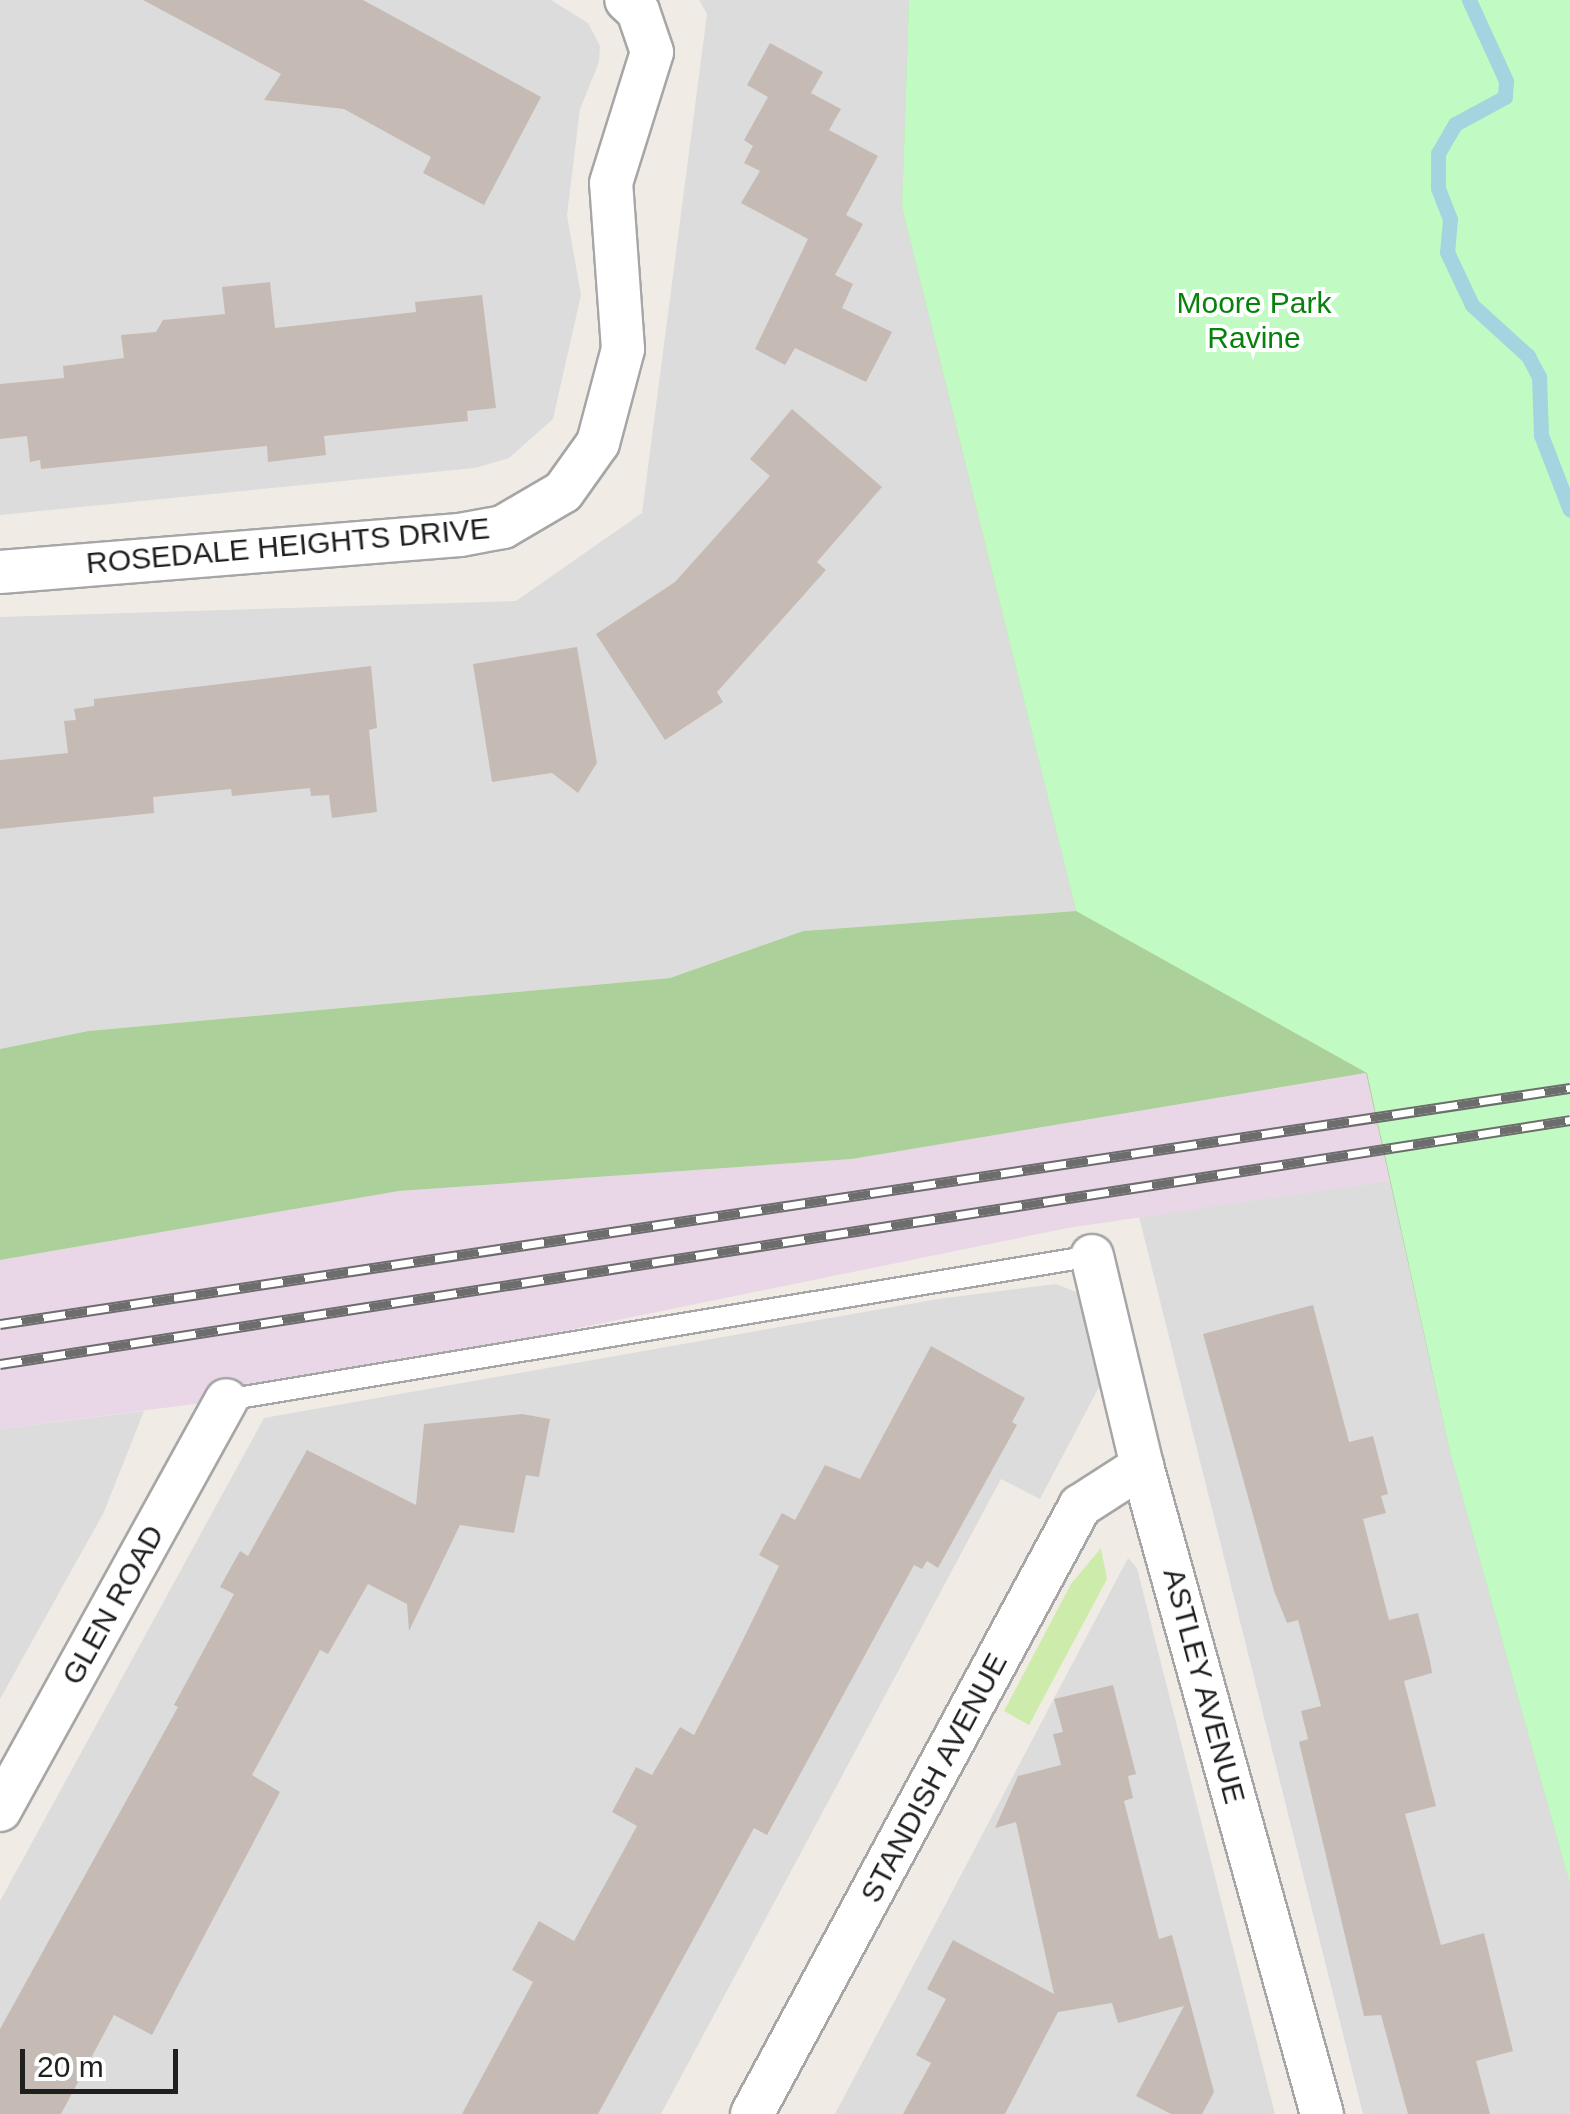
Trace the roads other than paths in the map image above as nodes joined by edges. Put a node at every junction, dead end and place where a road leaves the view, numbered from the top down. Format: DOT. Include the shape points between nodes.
graph roads {
  1 [pos="638,16"];
  2 [pos="0,572"];
  3 [pos="1092,1256"];
  4 [pos="226,1400"];
  5 [pos="1142,1466"];
  6 [pos="0,1810"];
  7 [pos="752,2114"];
  8 [pos="1322,2114"];
  1 -- 2 [label="street, ROSEDALE HEIGHTS DRIVE" via="650,70 611,183 623,350 598,443 563,492 503,526 460,536"];
  3 -- 4 [label="lane"];
  3 -- 5 [label="street, ASTLEY AVENUE"];
  4 -- 6 [label="street, GLEN ROAD"];
  5 -- 7 [label="street, STANDISH AVENUE" via="1080,1506"];
  5 -- 8 [label="street, ASTLEY AVENUE"];
}
